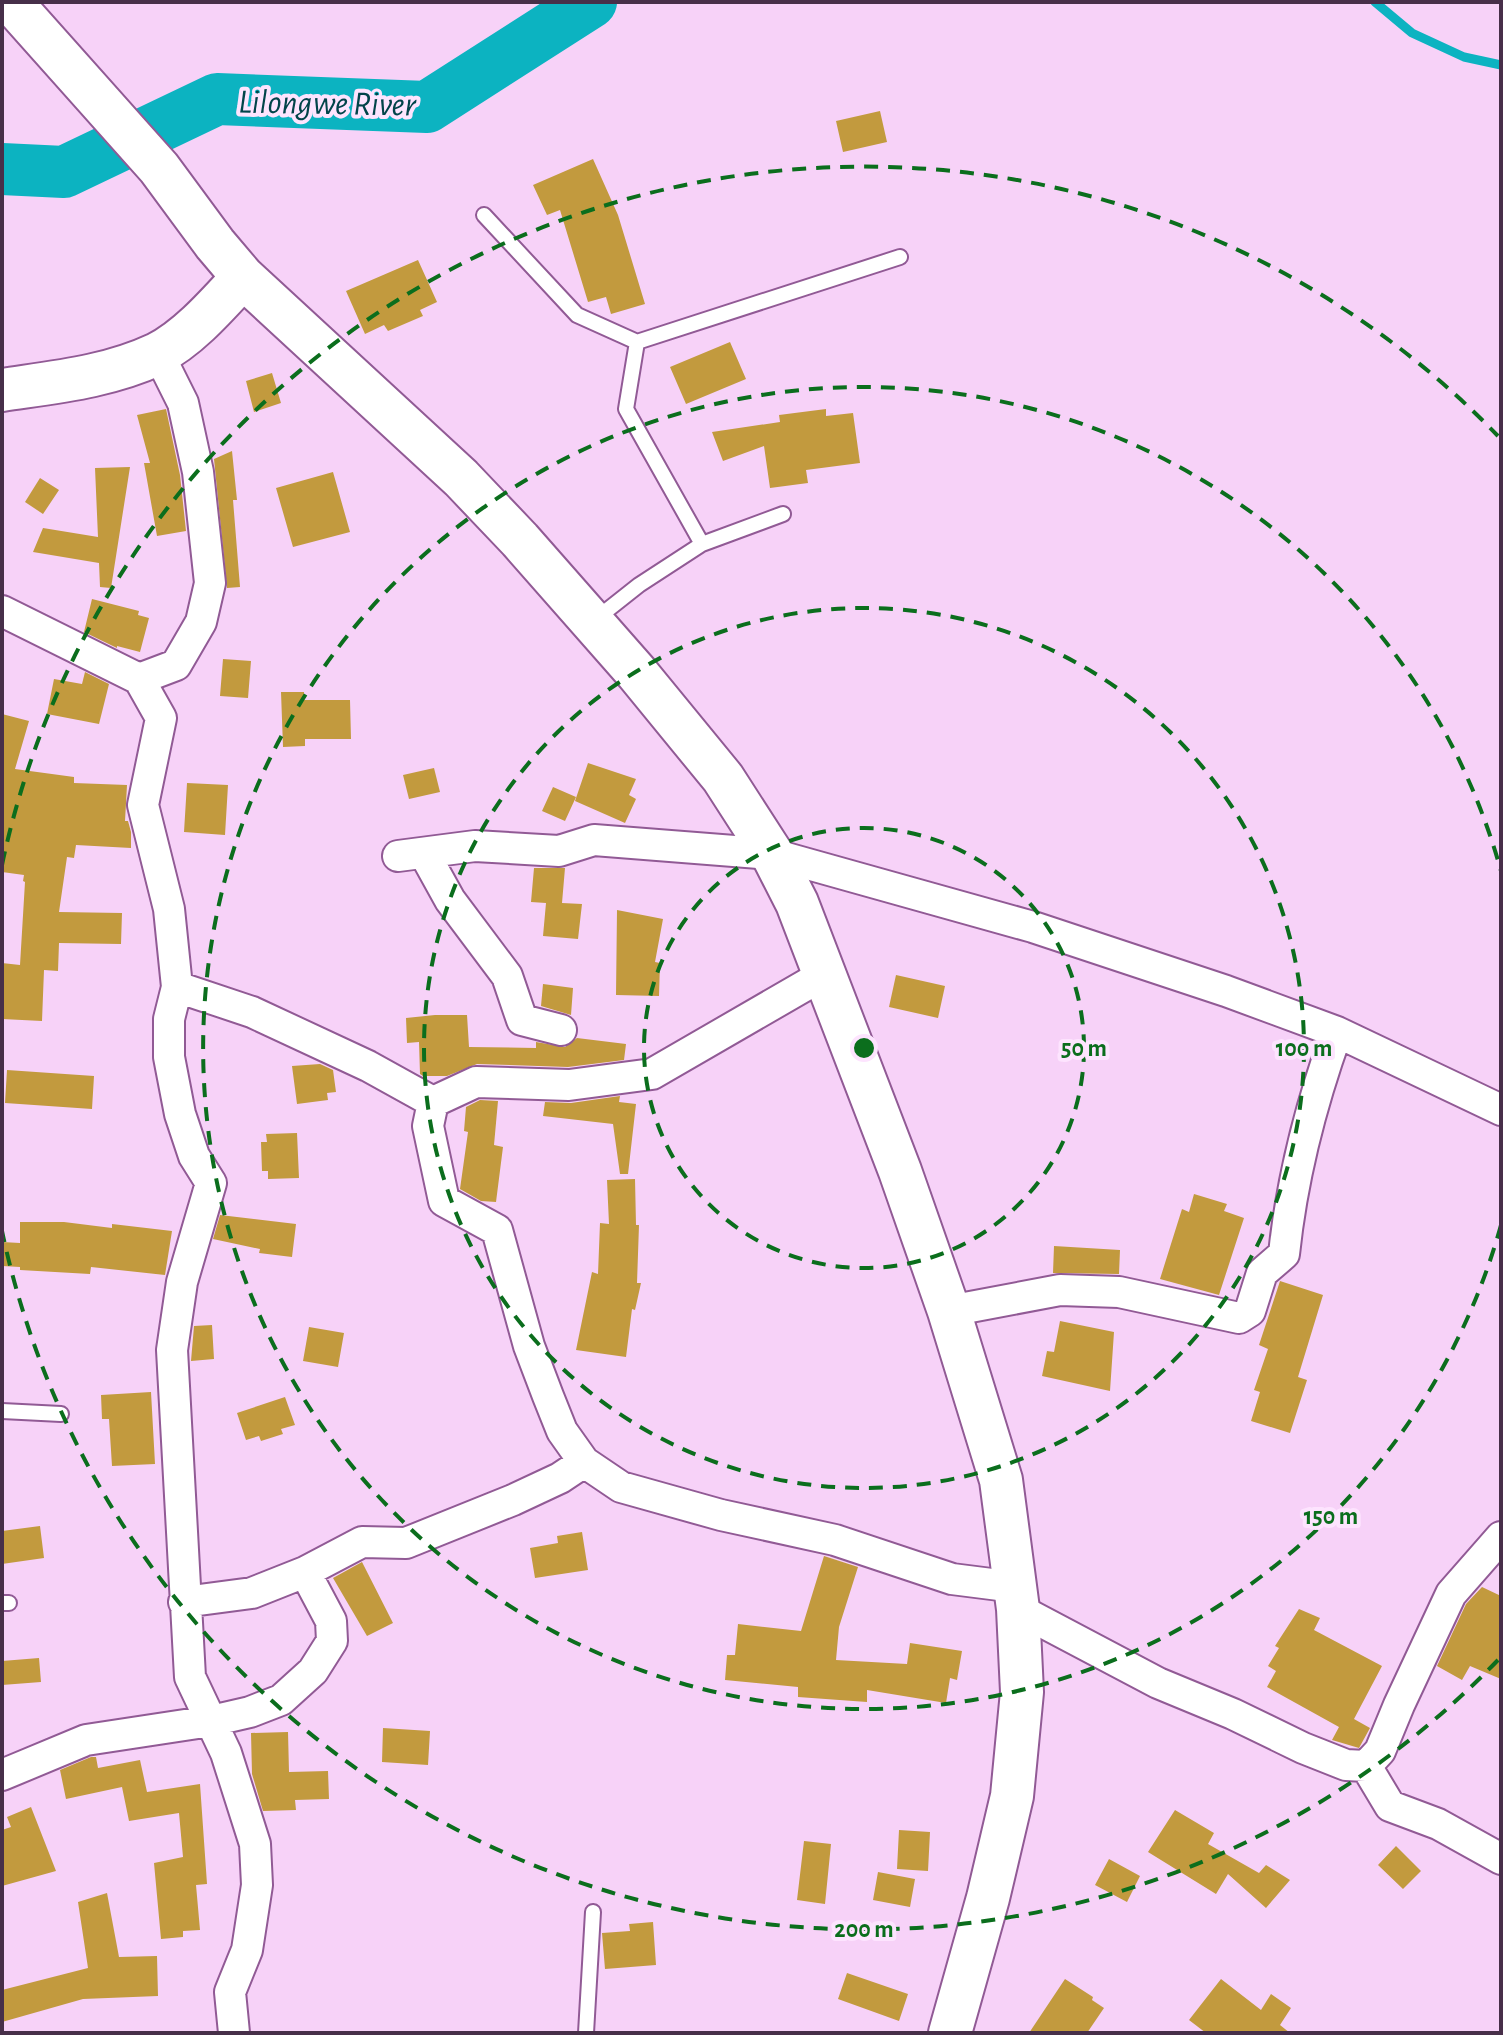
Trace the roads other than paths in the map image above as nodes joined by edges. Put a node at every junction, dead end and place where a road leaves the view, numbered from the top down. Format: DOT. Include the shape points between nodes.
graph roads {
  1 [pos="11,2"];
  2 [pos="484,215"];
  3 [pos="900,257"];
  4 [pos="243,277"];
  5 [pos="637,342"];
  6 [pos="158,353"];
  7 [pos="2,390"];
  8 [pos="783,514"];
  9 [pos="702,544"];
  10 [pos="2,611"];
  11 [pos="592,622"];
  12 [pos="139,679"];
  13 [pos="772,854"];
  14 [pos="825,974"];
  15 [pos="177,987"];
  16 [pos="561,1030"];
  17 [pos="1337,1032"];
  18 [pos="433,1102"];
  19 [pos="1501,1110"];
  20 [pos="949,1311"];
  21 [pos="2,1411"];
  22 [pos="61,1414"];
  23 [pos="584,1462"];
  24 [pos="1501,1537"];
  25 [pos="305,1572"];
  26 [pos="1016,1598"];
  27 [pos="184,1602"];
  28 [pos="211,1721"];
  29 [pos="1366,1766"];
  30 [pos="2,1775"];
  31 [pos="1501,1859"];
  32 [pos="593,1912"];
  33 [pos="234,2033"];
  34 [pos="586,2033"];
  35 [pos="950,2033"];
  1 -- 4 [label="street" via="159,168"];
  2 -- 5 [label="lane" via="577,315"];
  3 -- 5 [label="lane"];
  4 -- 6 [label="street" via="203,320"];
  4 -- 11 [label="street" via="461,478"];
  5 -- 9 [label="lane" via="626,409"];
  6 -- 7 [label="street" via="86,378"];
  6 -- 12 [label="street" via="183,403 198,472 210,583 201,622 176,665"];
  8 -- 9 [label="lane"];
  9 -- 11 [label="lane"];
  10 -- 12 [label="street"];
  11 -- 13 [label="street" via="723,778"];
  12 -- 15 [label="street" via="161,718 143,805 169,909"];
  13 -- 14 [label="street"];
  13 -- 16 [label="street" via="594,840 559,851 475,846 411,854 507,976 522,1020"];
  13 -- 17 [label="street" via="1033,927"];
  14 -- 18 [label="street" via="652,1074 569,1085 476,1082"];
  14 -- 20 [label="street"];
  15 -- 18 [label="street" via="252,1012"];
  15 -- 27 [label="street" via="169,1019 169,1057 194,1156 211,1183 182,1282 172,1350"];
  17 -- 19 [label="street"];
  17 -- 20 [label="street" via="1293,1183 1284,1254 1262,1273 1250,1311 1239,1318 1119,1292 1060,1290"];
  18 -- 23 [label="street" via="428,1126 444,1201 497,1230 543,1384 562,1431"];
  20 -- 26 [label="street" via="1001,1480"];
  21 -- 22 [label="lane"];
  23 -- 25 [label="street" via="448,1528 406,1543 362,1542"];
  23 -- 26 [label="street" via="621,1487 835,1540"];
  24 -- 29 [label="street" via="1451,1594 1380,1751"];
  25 -- 27 [label="street" via="252,1593"];
  25 -- 28 [label="street" via="331,1621 332,1641 313,1671 281,1700"];
  26 -- 29 [label="street" via="1158,1683 1303,1748 1346,1765"];
  26 -- 35 [label="street" via="1022,1692 1012,1796"];
  27 -- 28 [label="street" via="190,1677"];
  28 -- 30 [label="street" via="86,1740"];
  28 -- 33 [label="street" via="255,1844 257,1885 247,1950 230,1992"];
  29 -- 31 [label="street" via="1390,1806 1438,1824"];
  32 -- 34 [label="lane"];
}
